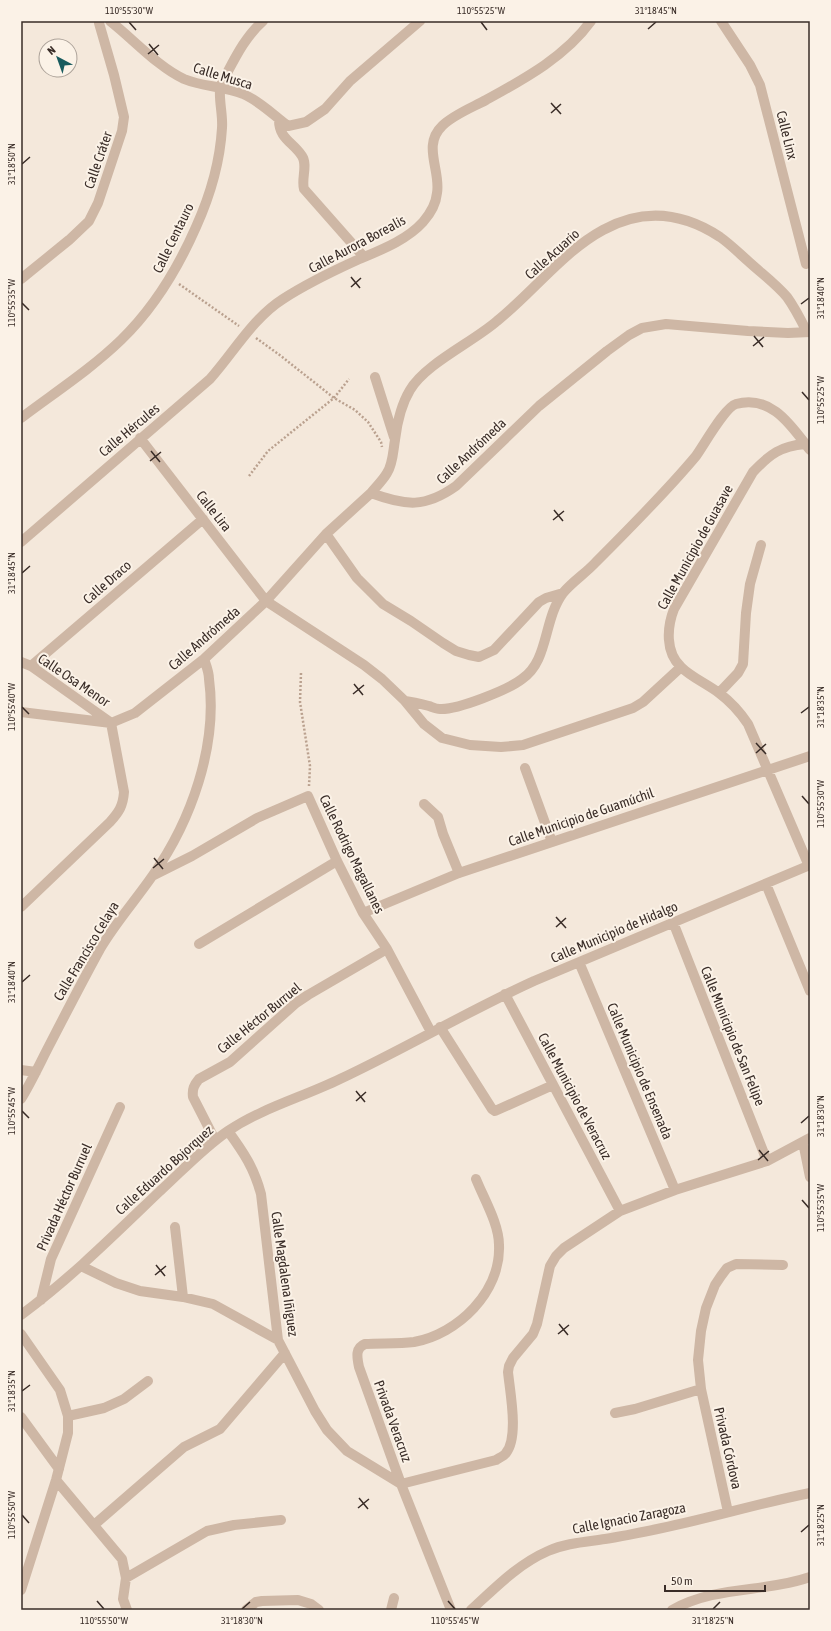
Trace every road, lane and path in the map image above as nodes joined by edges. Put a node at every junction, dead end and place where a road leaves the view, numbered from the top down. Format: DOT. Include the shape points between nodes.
graph roads {
  1 [pos="110,21"];
  2 [pos="263,21"];
  3 [pos="420,21"];
  4 [pos="721,21"];
  5 [pos="99,22"];
  6 [pos="588,22"];
  7 [pos="220,88"];
  8 [pos="279,120"];
  9 [pos="364,257"];
  10 [pos="806,264"];
  11 [pos="21,279"];
  12 [pos="809,332"];
  13 [pos="248,333"];
  14 [pos="375,377"];
  15 [pos="350,379"];
  16 [pos="334,398"];
  17 [pos="21,418"];
  18 [pos="140,438"];
  19 [pos="395,439"];
  20 [pos="808,447"];
  21 [pos="382,450"];
  22 [pos="248,476"];
  23 [pos="371,493"];
  24 [pos="203,519"];
  25 [pos="326,534"];
  26 [pos="21,542"];
  27 [pos="761,546"];
  28 [pos="563,593"];
  29 [pos="266,601"];
  30 [pos="204,658"];
  31 [pos="21,662"];
  32 [pos="31,666"];
  33 [pos="681,667"];
  34 [pos="301,673"];
  35 [pos="719,693"];
  36 [pos="405,701"];
  37 [pos="21,712"];
  38 [pos="111,723"];
  39 [pos="810,756"];
  40 [pos="525,768"];
  41 [pos="768,770"];
  42 [pos="308,796"];
  43 [pos="424,804"];
  44 [pos="552,842"];
  45 [pos="337,861"];
  46 [pos="809,865"];
  47 [pos="459,873"];
  48 [pos="153,876"];
  49 [pos="766,884"];
  50 [pos="21,907"];
  51 [pos="364,912"];
  52 [pos="673,922"];
  53 [pos="199,944"];
  54 [pos="387,949"];
  55 [pos="579,962"];
  56 [pos="810,991"];
  57 [pos="505,994"];
  58 [pos="436,1030"];
  59 [pos="21,1070"];
  60 [pos="36,1072"];
  61 [pos="553,1085"];
  62 [pos="21,1098"];
  63 [pos="120,1107"];
  64 [pos="228,1131"];
  65 [pos="215,1140"];
  66 [pos="806,1140"];
  67 [pos="767,1161"];
  68 [pos="810,1177"];
  69 [pos="476,1179"];
  70 [pos="675,1190"];
  71 [pos="620,1211"];
  72 [pos="175,1227"];
  73 [pos="783,1265"];
  74 [pos="81,1266"];
  75 [pos="183,1297"];
  76 [pos="41,1300"];
  77 [pos="21,1315"];
  78 [pos="21,1334"];
  79 [pos="278,1340"];
  80 [pos="285,1354"];
  81 [pos="148,1381"];
  82 [pos="700,1389"];
  83 [pos="615,1413"];
  84 [pos="68,1416"];
  85 [pos="21,1417"];
  86 [pos="59,1469"];
  87 [pos="56,1480"];
  88 [pos="401,1484"];
  89 [pos="810,1493"];
  90 [pos="728,1512"];
  91 [pos="281,1520"];
  92 [pos="94,1525"];
  93 [pos="810,1577"];
  94 [pos="126,1578"];
  95 [pos="22,1583"];
  96 [pos="394,1598"];
  97 [pos="127,1610"];
  98 [pos="246,1610"];
  99 [pos="319,1610"];
  100 [pos="392,1610"];
  101 [pos="451,1610"];
  102 [pos="471,1610"];
  103 [pos="672,1610"];
  1 -- 7 [label="street, Calle Musca" via="160,63 183,78"];
  2 -- 7 [label="street" via="240,49"];
  3 -- 8 [label="street" via="350,81 325,109 306,122 288,126"];
  4 -- 10 [label="street, Calle Linx" via="760,85"];
  5 -- 11 [label="street, Calle Cráter" via="124,117 122,131 98,203 89,221"];
  6 -- 9 [label="street, Calle Aurora Borealis" via="570,44 547,63 441,126 433,140 432,151 438,191 431,212 408,234"];
  7 -- 8 [label="street, Calle Musca" via="243,94 262,104"];
  7 -- 17 [label="street, Calle Centauro" via="222,127 218,162 196,227 171,278 143,316 121,339"];
  8 -- 9 [label="street" via="282,133 304,160 304,189"];
  9 -- 13 [label="street, Calle Aurora Borealis" via="284,298 261,316"];
  12 -- 19 [label="street, Calle Acuario" via="779,288 721,238 691,222 664,216 646,215 630,219 593,236 571,253 497,322 421,377 410,389 401,409"];
  12 -- 23 [label="street, Calle Andrómeda" via="755,331 666,324 642,328 607,350 539,406 442,497 428,502 407,502 393,501"];
  13 -- 18 [label="street, Calle Hércules" via="210,379"];
  14 -- 19 [label="street"];
  15 -- 16 [label="path"];
  16 -- 21 [label="path" via="355,410 368,422 381,442"];
  16 -- 22 [label="path" via="268,451"];
  18 -- 24 [label="street, Calle Lira"];
  18 -- 26 [label="street, Calle Hércules"];
  19 -- 23 [label="street, Calle Acuario" via="388,473"];
  20 -- 28 [label="street" via="792,426 773,409 755,403 733,405 681,472 601,557"];
  20 -- 33 [label="street, Calle Municipio de Guasave" via="790,445 765,459 753,472 674,609 668,629 669,644"];
  23 -- 25 [label="street, Calle Andrómeda"];
  24 -- 29 [label="street, Calle Lira"];
  24 -- 32 [label="street, Calle Draco"];
  25 -- 28 [label="street" via="357,578 383,604 456,651 469,655 479,657 494,650 539,602"];
  25 -- 29 [label="street, Calle Andrómeda"];
  27 -- 35 [label="street" via="750,584 743,664"];
  28 -- 36 [label="street" via="550,617 539,660 534,669 522,680 449,708 439,709"];
  29 -- 30 [label="street, Calle Andrómeda"];
  29 -- 36 [label="street" via="364,665"];
  30 -- 38 [label="street, Calle Andrómeda" via="144,707"];
  30 -- 48 [label="street, Calle Francisco Celaya" via="209,678 210,711 201,774 191,804"];
  31 -- 32 [label="street, Calle Osa Menor"];
  32 -- 38 [label="street, Calle Osa Menor"];
  33 -- 35 [label="street"];
  33 -- 36 [label="street" via="633,708 524,745 470,745 442,738 424,724"];
  34 -- 42 [label="path, Calle Rodrigo Magallanes" via="300,702 310,766"];
  35 -- 41 [label="street" via="741,713 748,724"];
  37 -- 38 [label="street"];
  38 -- 50 [label="street" via="124,792 123,802 110,822"];
  39 -- 41 [label="street, Calle Municipio de Guamúchil"];
  40 -- 44 [label="street"];
  41 -- 44 [label="street, Calle Municipio de Guamúchil"];
  41 -- 46 [label="street"];
  42 -- 45 [label="street, Calle Rodrigo Magallanes"];
  42 -- 48 [label="street" via="257,818"];
  43 -- 47 [label="street" via="438,817"];
  44 -- 47 [label="street, Calle Municipio de Guamúchil"];
  45 -- 51 [label="street, Calle Rodrigo Magallanes"];
  45 -- 53 [label="street"];
  46 -- 49 [label="street, Calle Municipio de Hidalgo"];
  47 -- 51 [label="street, Calle Municipio de Guamúchil"];
  48 -- 60 [label="street, Calle Francisco Celaya" via="109,933"];
  49 -- 52 [label="street, Calle Municipio de Hidalgo"];
  49 -- 56 [label="street"];
  51 -- 54 [label="street, Calle Rodrigo Magallanes"];
  52 -- 55 [label="street, Calle Municipio de Hidalgo"];
  52 -- 67 [label="street, Calle Municipio de San Felipe"];
  54 -- 58 [label="street, Calle Rodrigo Magallanes"];
  54 -- 65 [label="street, Calle Héctor Burruel" via="302,999 230,1062 199,1079 193,1086 193,1097"];
  55 -- 57 [label="street, Calle Municipio de Hidalgo"];
  55 -- 70 [label="street, Calle Municipio de Ensenada"];
  57 -- 58 [label="street, Calle Municipio de Hidalgo"];
  57 -- 61 [label="street, Calle Municipio de Veracruz"];
  58 -- 61 [label="street, Calle Rodrigo Magallanes" via="495,1111"];
  58 -- 64 [label="street, Calle Eduardo Bojorquez" via="340,1079 257,1115"];
  59 -- 60 [label="street"];
  60 -- 62 [label="street, Calle Francisco Celaya"];
  61 -- 71 [label="street, Calle Municipio de Veracruz"];
  63 -- 76 [label="street, Privada Héctor Burruel" via="51,1259"];
  64 -- 65 [label="street, Calle Eduardo Bojorquez"];
  64 -- 79 [label="street, Calle Magdalena Iñiguez" via="256,1175 261,1194"];
  65 -- 74 [label="street, Calle Eduardo Bojorquez"];
  66 -- 67 [label="street"];
  66 -- 68 [label="street"];
  67 -- 70 [label="street"];
  69 -- 88 [label="street, Privada Veracruz" via="497,1229 500,1245 493,1281 482,1300 453,1325 433,1336 413,1342 365,1344 357,1351 359,1367"];
  70 -- 71 [label="street"];
  71 -- 88 [label="street" via="564,1248 550,1266 538,1324 509,1366 512,1440 506,1453 496,1460"];
  72 -- 75 [label="street"];
  73 -- 82 [label="street, Privada Córdova" via="736,1264 721,1276 706,1308 701,1330 698,1360"];
  74 -- 75 [label="street" via="140,1291"];
  74 -- 76 [label="street, Calle Eduardo Bojorquez"];
  75 -- 79 [label="street" via="213,1304"];
  76 -- 77 [label="street, Calle Eduardo Bojorquez"];
  78 -- 84 [label="street" via="60,1390"];
  79 -- 80 [label="street, Calle Magdalena Iñiguez"];
  80 -- 88 [label="street, Calle Magdalena Iñiguez" via="315,1411 335,1440 362,1461"];
  80 -- 92 [label="street" via="220,1429 184,1447"];
  81 -- 84 [label="street" via="124,1399 111,1405"];
  82 -- 83 [label="street"];
  82 -- 90 [label="street, Privada Córdova"];
  84 -- 86 [label="street" via="68,1433"];
  85 -- 86 [label="street"];
  86 -- 87 [label="street"];
  87 -- 92 [label="street"];
  87 -- 95 [label="street"];
  88 -- 101 [label="street"];
  89 -- 90 [label="street, Calle Ignacio Zaragoza"];
  90 -- 102 [label="street, Calle Ignacio Zaragoza" via="617,1537 567,1544 532,1559 513,1572"];
  91 -- 94 [label="street" via="207,1531"];
  92 -- 94 [label="street" via="122,1559"];
  93 -- 103 [label="street" via="723,1592"];
  94 -- 97 [label="street" via="123,1599"];
  96 -- 100 [label="street"];
  98 -- 99 [label="street" via="256,1602 298,1600"];
}
